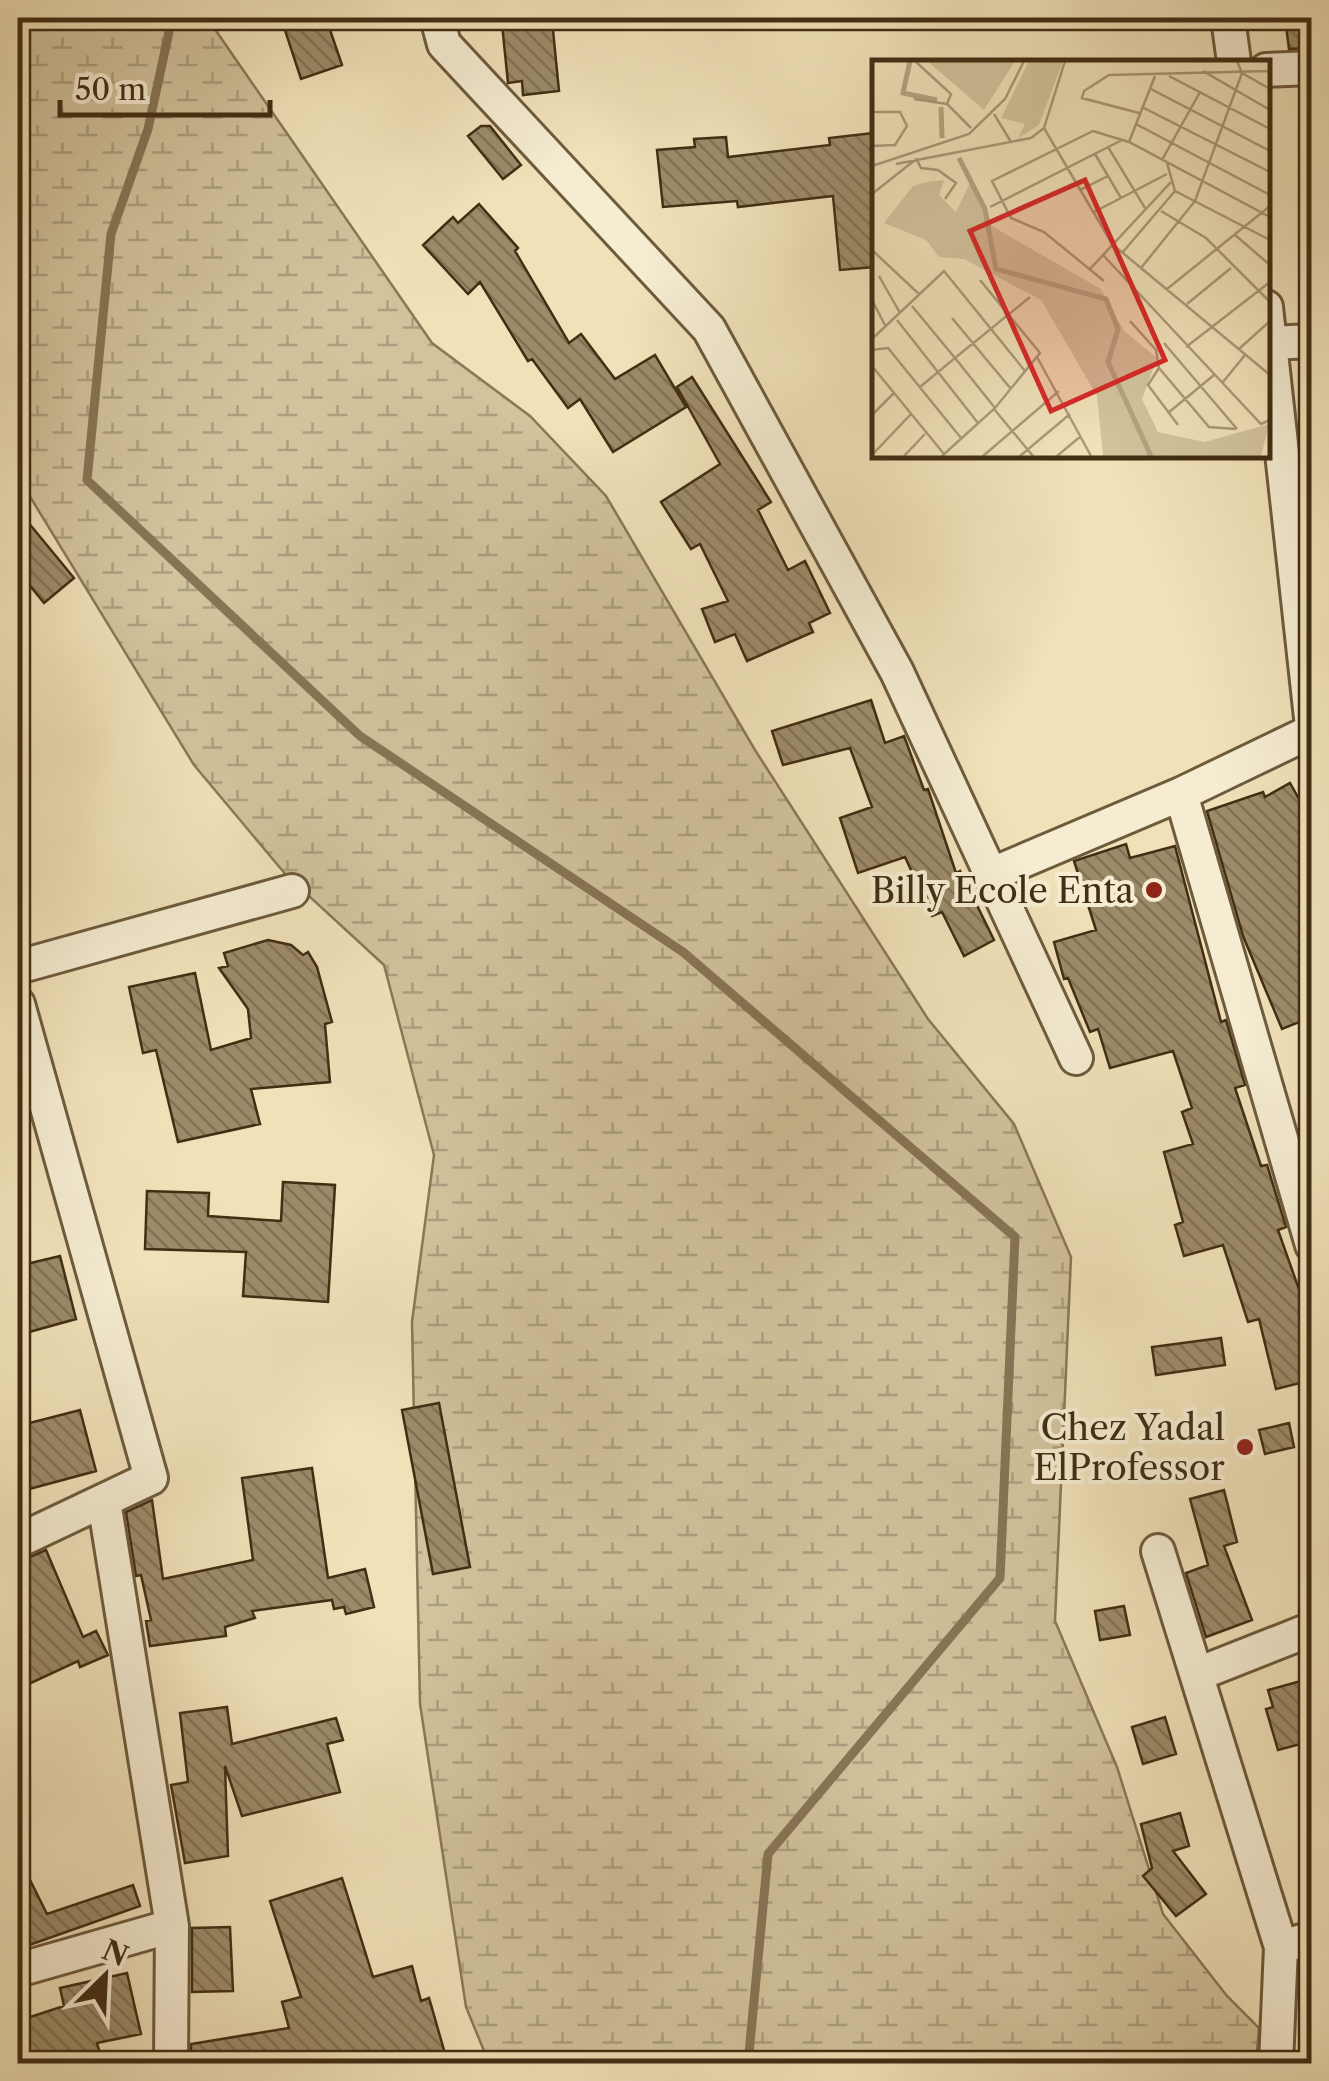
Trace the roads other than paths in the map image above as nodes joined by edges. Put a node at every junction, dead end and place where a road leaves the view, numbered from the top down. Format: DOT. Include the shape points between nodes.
graph roads {
  1 [pos="437,18"];
  2 [pos="1228,18"];
  3 [pos="1234,60"];
  4 [pos="1312,68"];
  5 [pos="1269,70"];
  6 [pos="1269,326"];
  7 [pos="1312,341"];
  8 [pos="1272,344"];
  9 [pos="1312,729"];
  10 [pos="1181,794"];
  11 [pos="990,874"];
  12 [pos="292,891"];
  13 [pos="18,967"];
  14 [pos="18,1004"];
  15 [pos="1076,1058"];
  16 [pos="1312,1245"];
  17 [pos="104,1501"];
  18 [pos="18,1541"];
  19 [pos="1158,1551"];
  20 [pos="1312,1629"];
  21 [pos="1198,1674"];
  22 [pos="172,1926"];
  23 [pos="1296,1942"];
  24 [pos="18,1970"];
  25 [pos="171,2064"];
  26 [pos="1276,2064"];
  1 -- 11 [label="street" via="444,44 709,329 898,672"];
  2 -- 3 [label="street"];
  4 -- 5 [label="street"];
  6 -- 8 [label="street"];
  7 -- 8 [label="street"];
  8 -- 9 [label="street"];
  9 -- 10 [label="street"];
  10 -- 11 [label="street"];
  10 -- 16 [label="street"];
  11 -- 15 [label="street"];
  12 -- 13 [label="street"];
  14 -- 17 [label="street" via="151,1478"];
  17 -- 18 [label="street"];
  17 -- 22 [label="street"];
  19 -- 21 [label="street"];
  20 -- 21 [label="street"];
  21 -- 23 [label="street"];
  22 -- 24 [label="street"];
  22 -- 25 [label="street"];
  23 -- 26 [label="street"];
}
